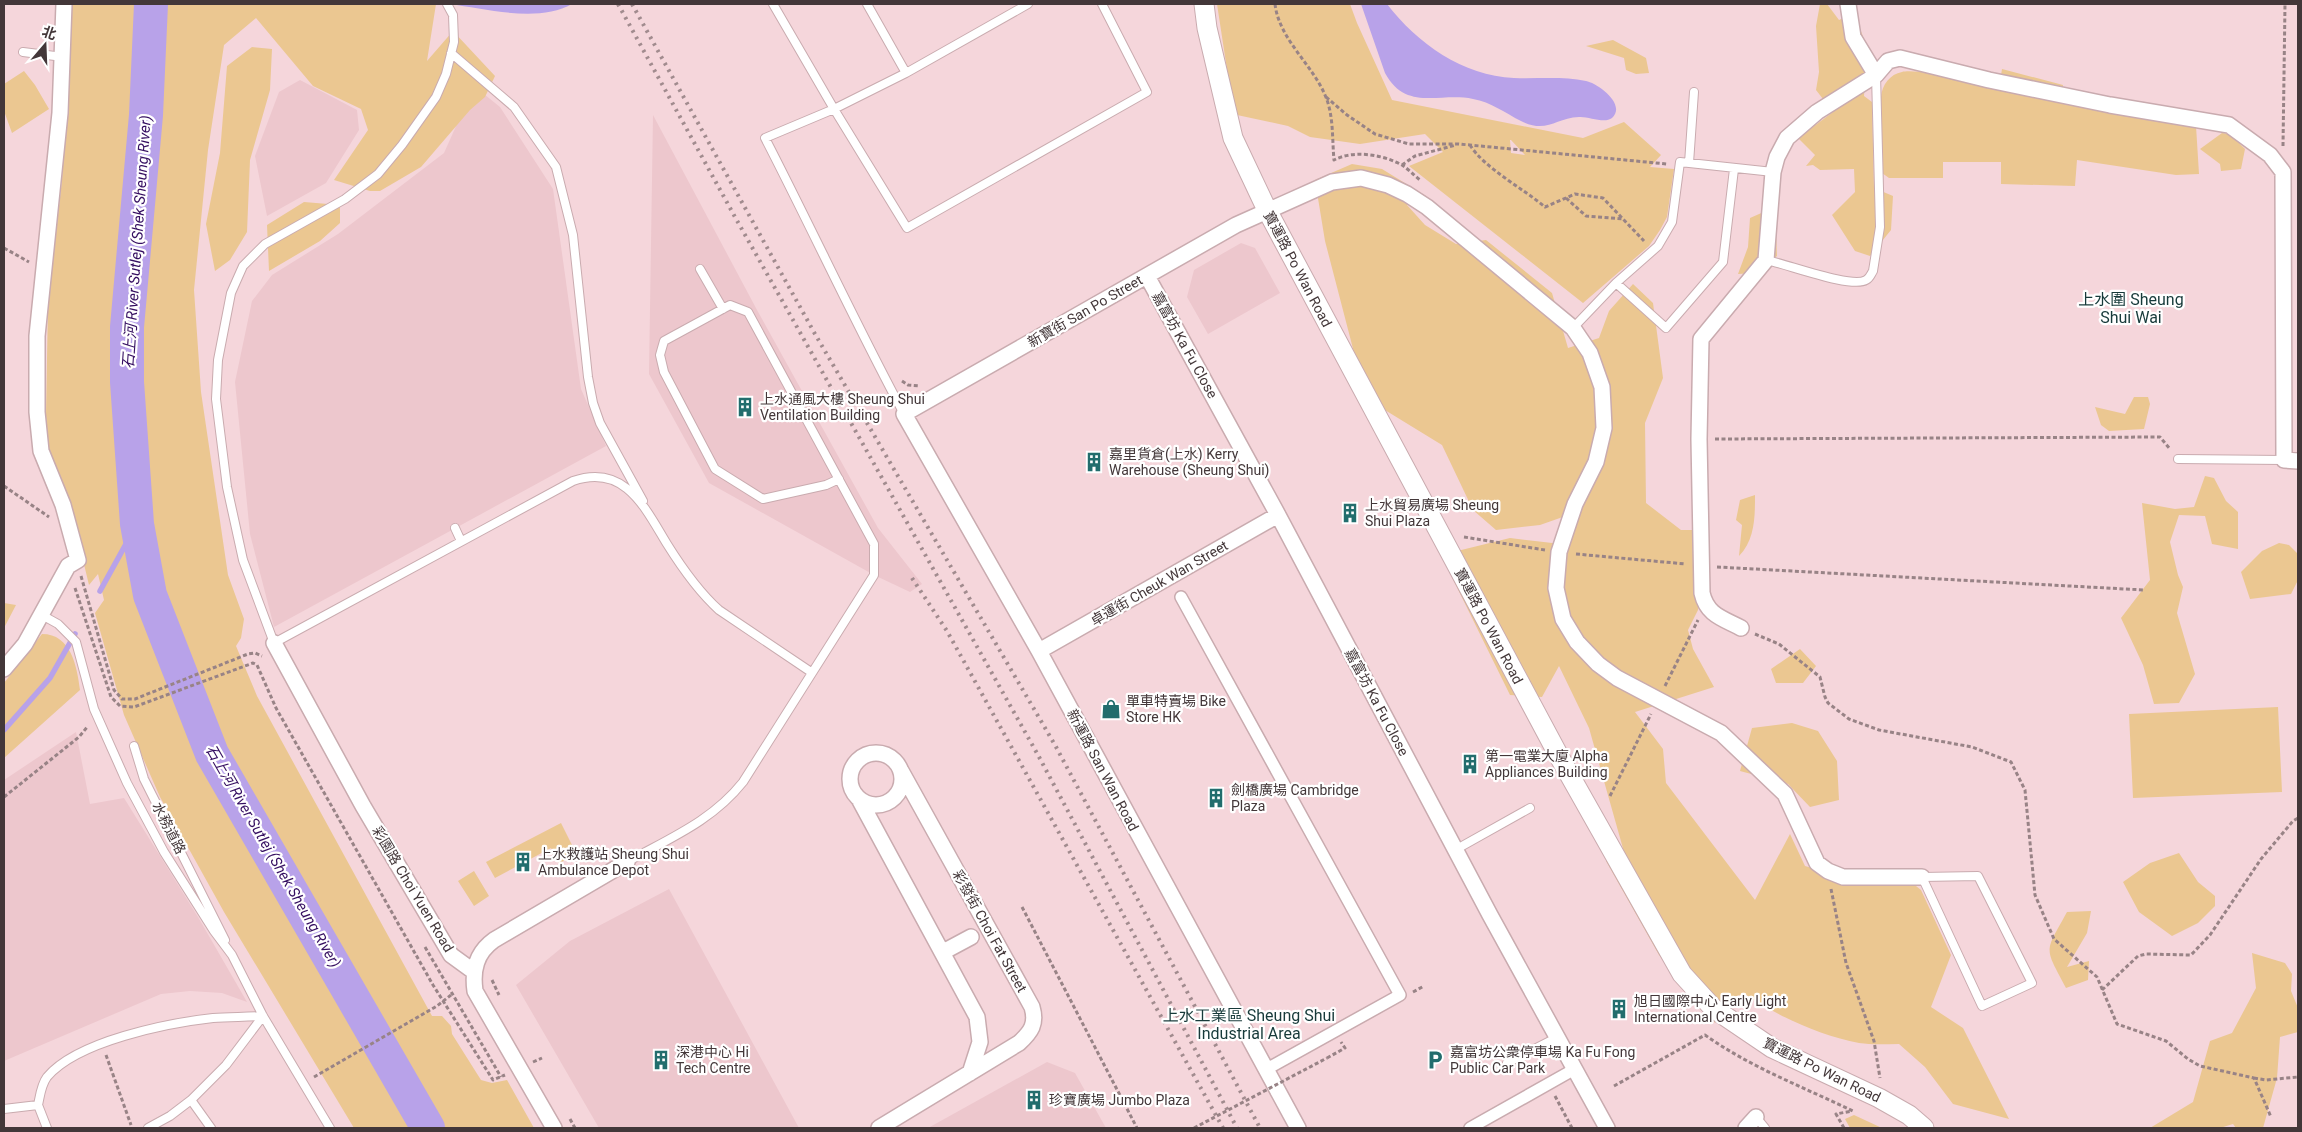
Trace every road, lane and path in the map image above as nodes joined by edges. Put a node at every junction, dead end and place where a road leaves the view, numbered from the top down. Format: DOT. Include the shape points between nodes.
graph roads {
  1 [pos="64,4"];
  2 [pos="447,4"];
  3 [pos="773,4"];
  4 [pos="867,4"];
  5 [pos="1028,4"];
  6 [pos="1102,4"];
  7 [pos="1204,4"];
  8 [pos="1275,4"];
  9 [pos="1848,4"];
  10 [pos="2285,4"];
  11 [pos="23,52"];
  12 [pos="451,53"];
  13 [pos="63,57"];
  14 [pos="906,73"];
  15 [pos="1876,75"];
  16 [pos="1694,92"];
  17 [pos="1326,97"];
  18 [pos="834,109"];
  19 [pos="1461,144"];
  20 [pos="1470,145"];
  21 [pos="1689,163"];
  22 [pos="1402,165"];
  23 [pos="1680,165"];
  24 [pos="1734,169"];
  25 [pos="1773,172"];
  26 [pos="2283,172"];
  27 [pos="1424,184"];
  28 [pos="1566,198"];
  29 [pos="1267,210"];
  30 [pos="1623,219"];
  31 [pos="1649,246"];
  32 [pos="4,248"];
  33 [pos="1766,260"];
  34 [pos="31,263"];
  35 [pos="700,269"];
  36 [pos="1147,276"];
  37 [pos="1616,283"];
  38 [pos="722,309"];
  39 [pos="1573,328"];
  40 [pos="904,414"];
  41 [pos="2160,437"];
  42 [pos="1699,439"];
  43 [pos="2178,458"];
  44 [pos="2291,460"];
  45 [pos="839,479"];
  46 [pos="4,486"];
  47 [pos="647,509"];
  48 [pos="1278,515"];
  49 [pos="54,520"];
  50 [pos="455,528"];
  51 [pos="1464,537"];
  52 [pos="461,542"];
  53 [pos="1559,552"];
  54 [pos="73,563"];
  55 [pos="1702,566"];
  56 [pos="2144,590"];
  57 [pos="1182,597"];
  58 [pos="40,614"];
  59 [pos="1740,628"];
  60 [pos="274,643"];
  61 [pos="1039,651"];
  62 [pos="248,654"];
  63 [pos="4,669"];
  64 [pos="811,672"];
  65 [pos="94,709"];
  66 [pos="134,746"];
  67 [pos="900,769"];
  68 [pos="4,796"];
  69 [pos="859,799"];
  70 [pos="1530,808"];
  71 [pos="2298,818"];
  72 [pos="1455,850"];
  73 [pos="627,862"];
  74 [pos="1828,871"];
  75 [pos="1922,877"];
  76 [pos="1022,907"];
  77 [pos="971,937"];
  78 [pos="943,952"];
  79 [pos="232,955"];
  80 [pos="473,970"];
  81 [pos="491,972"];
  82 [pos="2102,990"];
  83 [pos="452,995"];
  84 [pos="500,997"];
  85 [pos="443,1001"];
  86 [pos="263,1016"];
  87 [pos="1556,1038"];
  88 [pos="102,1044"];
  89 [pos="532,1052"];
  90 [pos="1326,1058"];
  91 [pos="537,1060"];
  92 [pos="1508,1063"];
  93 [pos="307,1070"];
  94 [pos="1265,1070"];
  95 [pos="1573,1070"];
  96 [pos="970,1073"];
  97 [pos="501,1077"];
  98 [pos="2298,1077"];
  99 [pos="2254,1078"];
  100 [pos="1880,1079"];
  101 [pos="1614,1086"];
  102 [pos="1553,1093"];
  103 [pos="191,1100"];
  104 [pos="38,1105"];
  105 [pos="4,1109"];
  106 [pos="2271,1117"];
  107 [pos="131,1125"];
  108 [pos="47,1128"];
  109 [pos="148,1128"];
  110 [pos="211,1128"];
  111 [pos="330,1128"];
  112 [pos="554,1128"];
  113 [pos="879,1128"];
  114 [pos="1137,1128"];
  115 [pos="1194,1128"];
  116 [pos="1298,1128"];
  117 [pos="1470,1128"];
  118 [pos="1572,1128"];
  119 [pos="1606,1128"];
  120 [pos="1844,1128"];
  121 [pos="1924,1128"];
  1 -- 13 [label="street"];
  2 -- 12 [label="lane" via="453,15"];
  3 -- 18 [label="lane"];
  4 -- 14 [label="lane"];
  5 -- 14 [label="lane"];
  6 -- 18 [label="lane" via="1146,92 907,228"];
  7 -- 29 [label="street, 寶運路 Po Wan Road" via="1233,138"];
  8 -- 17 [label="path" via="1290,42 1316,77"];
  9 -- 15 [label="street" via="1853,38"];
  10 -- 26 [label="path"];
  11 -- 13 [label="lane"];
  12 -- 47 [label="lane" via="514,108 556,167 573,235 593,403 600,423"];
  12 -- 60 [label="lane" via="436,97 378,174 345,199 265,244 243,266 231,293 218,360 222,448 243,560"];
  13 -- 54 [label="street" via="37,336 37,412 41,452 63,504"];
  14 -- 18 [label="lane"];
  15 -- 25 [label="street" via="1817,112 1787,138"];
  15 -- 26 [label="street" via="1888,61 1900,58 2110,105 2229,125 2270,156"];
  15 -- 33 [label="lane" via="1880,227 1870,277 1857,283 1843,282"];
  16 -- 21 [label="lane"];
  17 -- 19 [label="path" via="1375,134 1409,144"];
  17 -- 22 [label="path" via="1331,116 1334,160 1346,154 1374,156"];
  18 -- 40 [label="lane" via="765,138"];
  19 -- 20 [label="path"];
  19 -- 22 [label="path" via="1415,156"];
  20 -- 23 [label="path"];
  20 -- 28 [label="path" via="1515,187 1528,192 1545,207"];
  21 -- 23 [label="lane" via="1680,162"];
  21 -- 24 [label="lane"];
  22 -- 27 [label="path"];
  23 -- 37 [label="lane" via="1672,222 1658,246"];
  24 -- 25 [label="lane"];
  24 -- 37 [label="lane" via="1723,262 1666,328"];
  25 -- 33 [label="street"];
  26 -- 44 [label="street"];
  28 -- 30 [label="path" via="1586,216"];
  28 -- 30 [label="path" via="1575,194 1603,198"];
  29 -- 36 [label="street, 新寶街 San Po Street"];
  29 -- 39 [label="street, 新寶街 San Po Street" via="1332,182 1361,178 1388,185 1427,208"];
  29 -- 121 [label="street, 寶運路 Po Wan Road" via="1560,758 1682,974 1714,1008 1772,1048 1879,1098"];
  30 -- 31 [label="path"];
  32 -- 34 [label="path"];
  33 -- 42 [label="street" via="1701,339"];
  35 -- 38 [label="lane"];
  36 -- 40 [label="street, 新寶街 San Po Street"];
  36 -- 48 [label="street, 嘉富坊 Ka Fu Close"];
  37 -- 39 [label="lane"];
  38 -- 45 [label="lane" via="730,305 748,312"];
  38 -- 45 [label="lane" via="664,341 660,355 664,372 715,469 763,499"];
  39 -- 53 [label="street, 新寶街 San Po Street" via="1590,353 1602,387 1604,428 1596,462 1575,504"];
  40 -- 61 [label="street, 新運路 San Wan Road"];
  41 -- 42 [label="path"];
  42 -- 55 [label="street"];
  43 -- 44 [label="lane"];
  45 -- 64 [label="lane" via="874,544 874,575"];
  46 -- 49 [label="path"];
  47 -- 52 [label="lane" via="614,480 585,477"];
  47 -- 64 [label="lane" via="667,545 708,601"];
  48 -- 61 [label="street, 卓運街 Cheuk Wan Street"];
  48 -- 72 [label="street, 嘉富坊 Ka Fu Close"];
  50 -- 52 [label="lane"];
  51 -- 53 [label="path"];
  52 -- 60 [label="lane"];
  53 -- 55 [label="path"];
  53 -- 74 [label="street, 新寶街 San Po Street" via="1556,588 1563,619 1577,642 1617,678 1721,733 1785,794 1817,863"];
  54 -- 58 [label="street"];
  54 -- 62 [label="path" via="118,696 128,700"];
  54 -- 85 [label="path" via="91,638 115,703 134,707 253,663 257,666 276,708 357,854"];
  55 -- 56 [label="path"];
  55 -- 59 [label="street" via="1705,605 1713,614"];
  57 -- 94 [label="street" via="1400,995"];
  58 -- 63 [label="street" via="25,644"];
  58 -- 65 [label="lane" via="58,624 76,642"];
  59 -- 82 [label="path" via="1779,644 1813,671 1820,677 1828,703 1849,719 1879,730 1972,747 2011,762 2025,790 2035,895 2054,939 2097,978"];
  60 -- 80 [label="street, 彩園路 Choi Yuen Road" via="363,806 451,954"];
  61 -- 94 [label="street, 新運路 San Wan Road"];
  64 -- 73 [label="lane" via="728,801 713,814"];
  65 -- 68 [label="path" via="88,727 79,737"];
  65 -- 79 [label="lane" via="127,783 164,852"];
  66 -- 79 [label="lane, 水務道路" via="144,779"];
  67 -- 69 [label="street" via="901,786 891,800 875,805"];
  67 -- 69 [label="street, 彩發街 Choi Fat Street" via="889,756 864,755 852,767 849,776"];
  67 -- 96 [label="street, 彩發街 Choi Fat Street" via="1035,1017 1029,1034 1019,1043"];
  69 -- 78 [label="street, 彩發街 Choi Fat Street"];
  70 -- 72 [label="lane"];
  71 -- 82 [label="path" via="2261,859 2210,935 2191,955 2138,956"];
  72 -- 87 [label="street, 嘉富坊 Ka Fu Close"];
  73 -- 80 [label="street" via="485,946"];
  74 -- 75 [label="street" via="1843,877"];
  74 -- 100 [label="path" via="1846,963 1874,1041"];
  75 -- 75 [label="lane" via="1978,876 2032,983 1982,1006"];
  76 -- 114 [label="path"];
  77 -- 78 [label="street"];
  78 -- 96 [label="street, 彩發街 Choi Fat Street" via="972,1005 980,1029 980,1042"];
  79 -- 86 [label="lane"];
  80 -- 112 [label="street" via="476,991"];
  81 -- 84 [label="path"];
  82 -- 99 [label="path" via="2117,1024 2166,1041 2200,1066"];
  83 -- 85 [label="path"];
  85 -- 93 [label="path" via="312,1078"];
  85 -- 97 [label="path" via="493,1080"];
  86 -- 88 [label="lane" via="165,1025"];
  86 -- 103 [label="lane" via="226,1065"];
  86 -- 111 [label="lane"];
  87 -- 92 [label="lane"];
  87 -- 95 [label="street, 嘉富坊 Ka Fu Close"];
  88 -- 104 [label="lane" via="75,1055 48,1076"];
  88 -- 107 [label="path"];
  89 -- 91 [label="path"];
  90 -- 115 [label="path, bridge"];
  94 -- 116 [label="street, 新運路 San Wan Road"];
  95 -- 117 [label="street"];
  95 -- 119 [label="street, 嘉富坊 Ka Fu Close"];
  96 -- 113 [label="street, 彩發街 Choi Fat Street"];
  98 -- 99 [label="path"];
  99 -- 106 [label="path"];
  101 -- 120 [label="path" via="1705,1035 1755,1066 1853,1111 1836,1114"];
  102 -- 118 [label="path"];
  103 -- 109 [label="lane"];
  103 -- 110 [label="lane"];
  104 -- 105 [label="lane"];
  104 -- 108 [label="lane"];
}
